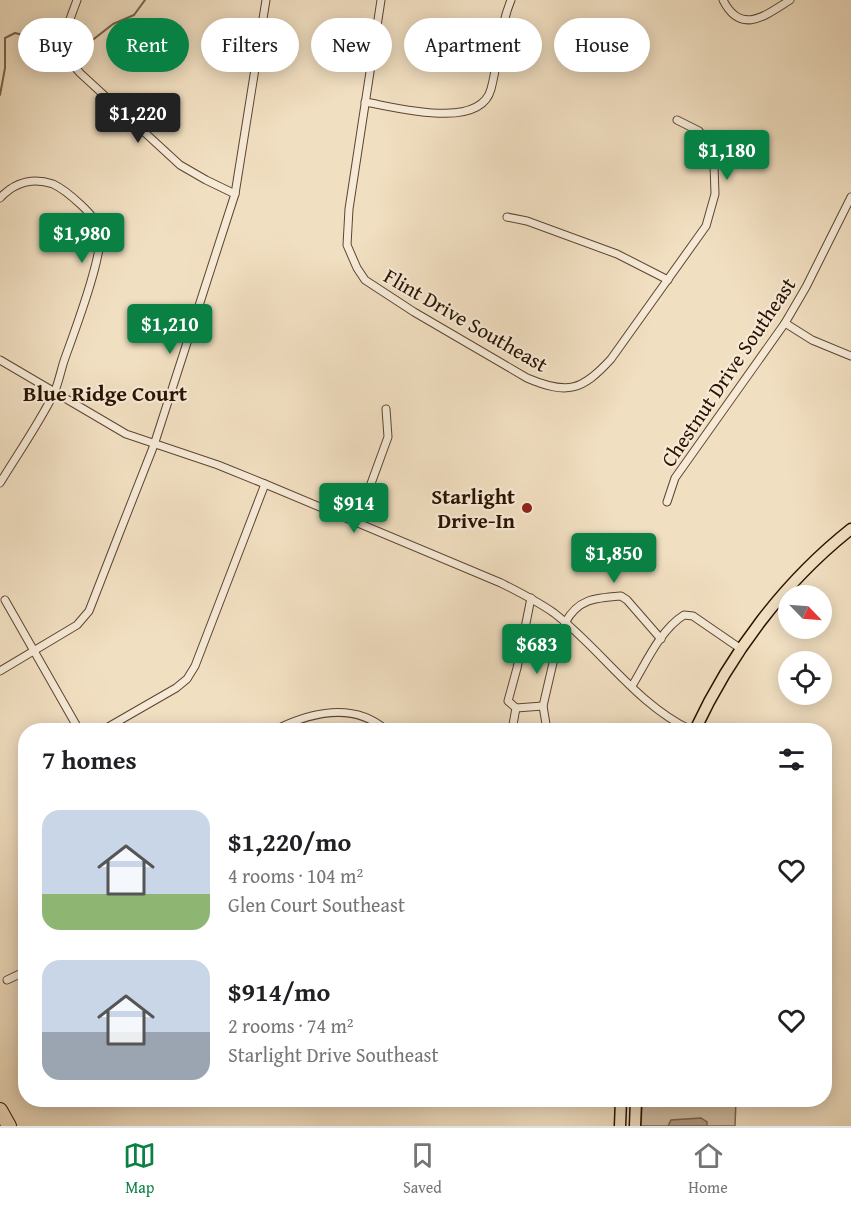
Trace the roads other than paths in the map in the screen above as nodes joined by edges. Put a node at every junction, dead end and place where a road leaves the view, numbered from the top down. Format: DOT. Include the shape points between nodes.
graph roads {
  1 [pos="77,0"];
  2 [pos="266,0"];
  3 [pos="381,0"];
  4 [pos="511,0"];
  5 [pos="723,0"];
  6 [pos="790,0"];
  7 [pos="365,102"];
  8 [pos="677,120"];
  9 [pos="235,194"];
  10 [pos="851,197"];
  11 [pos="0,198"];
  12 [pos="507,217"];
  13 [pos="668,280"];
  14 [pos="785,323"];
  15 [pos="851,356"];
  16 [pos="0,360"];
  17 [pos="54,392"];
  18 [pos="386,409"];
  19 [pos="154,445"];
  20 [pos="0,483"];
  21 [pos="266,484"];
  22 [pos="667,502"];
  23 [pos="357,522"];
  24 [pos="851,529"];
  25 [pos="531,598"];
  26 [pos="5,600"];
  27 [pos="566,625"];
  28 [pos="661,639"];
  29 [pos="741,649"];
  30 [pos="33,651"];
  31 [pos="0,671"];
  32 [pos="632,686"];
  33 [pos="543,706"];
  34 [pos="516,708"];
  35 [pos="75,723"];
  36 [pos="115,723"];
  37 [pos="291,723"];
  38 [pos="376,723"];
  39 [pos="513,723"];
  40 [pos="546,723"];
  41 [pos="681,723"];
  42 [pos="697,723"];
  43 [pos="18,975"];
  44 [pos="7,980"];
  45 [pos="621,1107"];
  46 [pos="636,1107"];
  47 [pos="0,1110"];
  48 [pos="9,1126"];
  49 [pos="620,1126"];
  50 [pos="635,1126"];
  1 -- 9 [label="street" via="67,32 68,59 180,165"];
  2 -- 9 [label="street"];
  3 -- 7 [label="street, Flint Drive Southeast"];
  4 -- 7 [label="street" via="500,35 491,92 476,109 455,114"];
  5 -- 6 [label="street" via="730,13 755,21"];
  7 -- 13 [label="street, Flint Drive Southeast" via="347,245 365,280 414,312 527,378 564,389 595,376"];
  8 -- 13 [label="street, Flint Drive Southeast" via="699,131 709,147 715,194 706,226"];
  9 -- 19 [label="street"];
  10 -- 14 [label="street, Chestnut Drive Southeast"];
  11 -- 17 [label="street" via="22,181 41,180 56,186 94,217 100,231 88,289"];
  12 -- 13 [label="street" via="617,254"];
  14 -- 15 [label="street" via="822,345"];
  14 -- 22 [label="street, Chestnut Drive Southeast" via="675,478"];
  16 -- 17 [label="street"];
  17 -- 19 [label="street" via="126,434"];
  17 -- 20 [label="street"];
  18 -- 23 [label="street" via="388,437"];
  19 -- 21 [label="street"];
  19 -- 30 [label="street" via="89,611 77,625"];
  21 -- 23 [label="street"];
  21 -- 36 [label="street" via="187,679"];
  23 -- 25 [label="street"];
  24 -- 29 [label="main road" via="786,591"];
  25 -- 27 [label="street"];
  25 -- 34 [label="street" via="508,702"];
  26 -- 30 [label="street"];
  27 -- 28 [label="street" via="571,612 581,603 621,596"];
  27 -- 32 [label="street"];
  27 -- 33 [label="street"];
  28 -- 29 [label="street" via="676,620 684,615 693,616"];
  28 -- 32 [label="street"];
  29 -- 42 [label="main road"];
  30 -- 31 [label="street"];
  30 -- 35 [label="street"];
  32 -- 41 [label="street" via="660,711"];
  33 -- 34 [label="street"];
  33 -- 40 [label="street"];
  34 -- 39 [label="street"];
  37 -- 38 [label="street" via="330,712 350,712"];
  43 -- 44 [label="street"];
  45 -- 49 [label="main road"];
  46 -- 50 [label="main road"];
  47 -- 48 [label="highway"];
}
